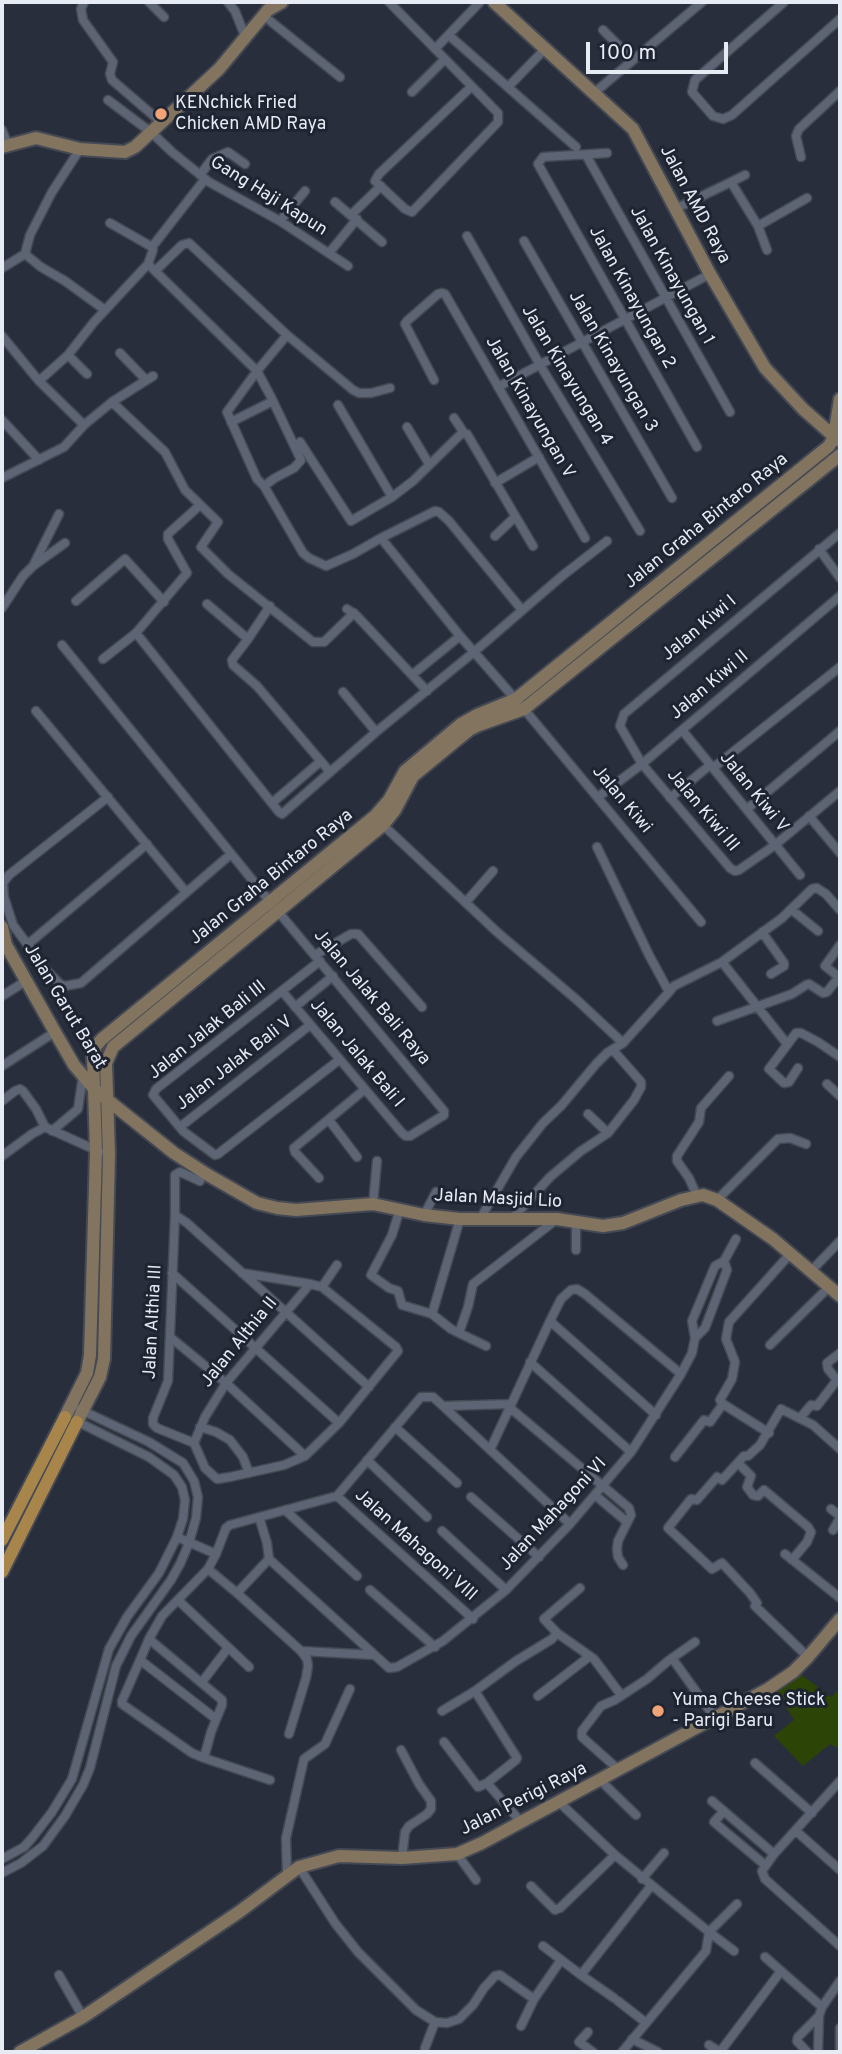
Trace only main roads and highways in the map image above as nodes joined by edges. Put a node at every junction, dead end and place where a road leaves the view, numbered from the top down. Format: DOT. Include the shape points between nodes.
graph roads {
  1 [pos="2,1540"];
  2 [pos="2,1572"];
  1 -- 2 [label="main road, Jalan Graha Bintaro Raya" via="74,1414"];
}
